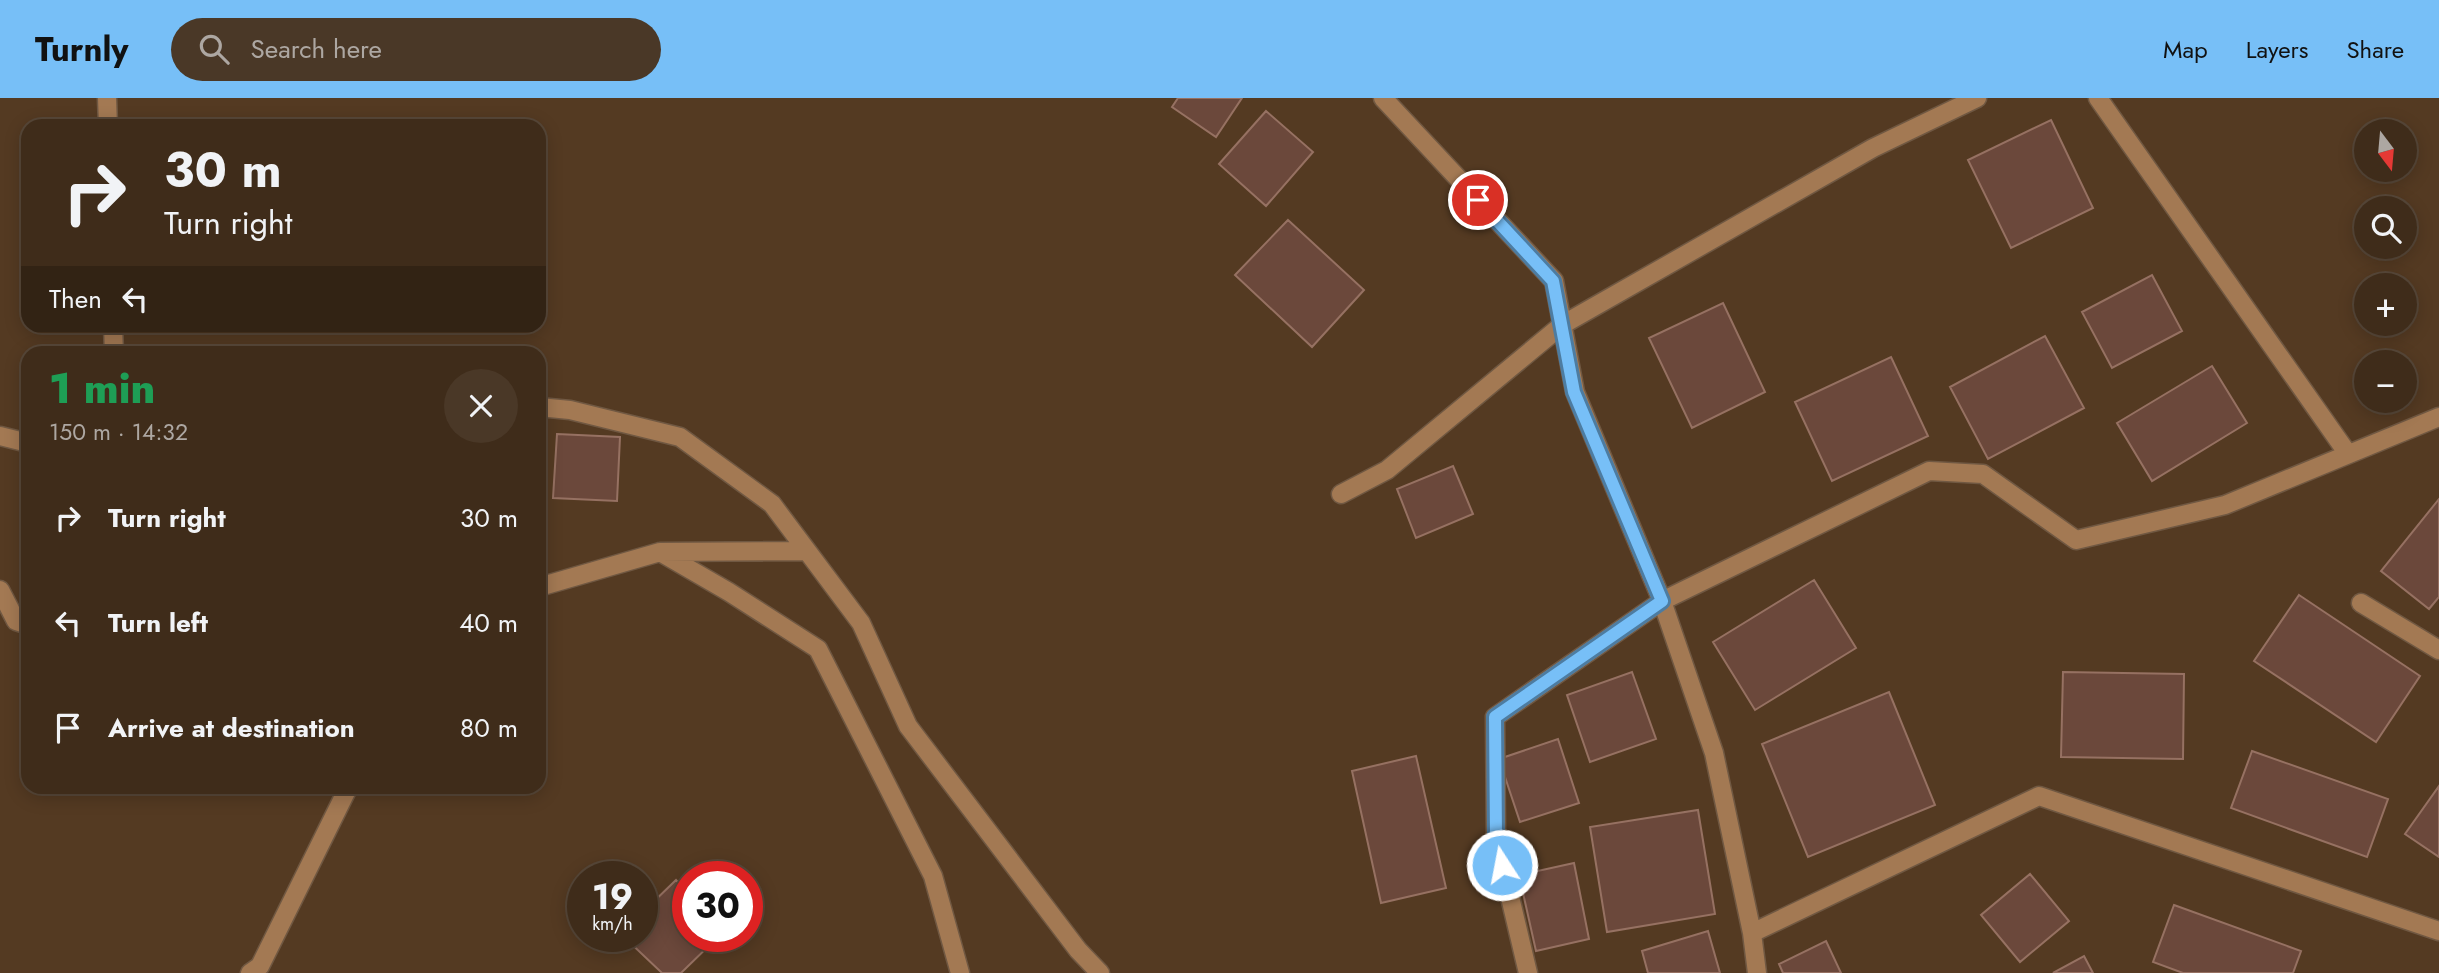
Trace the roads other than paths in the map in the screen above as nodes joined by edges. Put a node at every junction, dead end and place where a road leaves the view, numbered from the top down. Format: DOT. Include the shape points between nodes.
graph roads {
  1 [pos="107,98"];
  2 [pos="1383,98"];
  3 [pos="1977,98"];
  4 [pos="2098,98"];
  5 [pos="108,119"];
  6 [pos="1562,325"];
  7 [pos="546,408"];
  8 [pos="2439,417"];
  9 [pos="0,436"];
  10 [pos="21,441"];
  11 [pos="2348,454"];
  12 [pos="1341,494"];
  13 [pos="807,551"];
  14 [pos="660,552"];
  15 [pos="546,585"];
  16 [pos="0,590"];
  17 [pos="1662,601"];
  18 [pos="2361,603"];
  19 [pos="21,623"];
  20 [pos="2439,650"];
  21 [pos="345,794"];
  22 [pos="2439,932"];
  23 [pos="1752,933"];
  24 [pos="250,973"];
  25 [pos="960,973"];
  26 [pos="1100,973"];
  27 [pos="1528,973"];
  28 [pos="1756,973"];
  1 -- 5 [label="street"];
  2 -- 6 [label="street" via="1553,281"];
  3 -- 6 [label="street" via="1873,148"];
  4 -- 11 [label="street"];
  6 -- 12 [label="street" via="1387,470"];
  6 -- 17 [label="street" via="1574,392"];
  7 -- 13 [label="street" via="680,437 772,504"];
  8 -- 11 [label="street"];
  9 -- 10 [label="street"];
  11 -- 17 [label="street" via="2225,505 2076,540 1983,474 1929,471"];
  13 -- 14 [label="street"];
  13 -- 26 [label="street" via="861,623 908,726 1077,950"];
  14 -- 15 [label="street"];
  14 -- 25 [label="street" via="818,649 933,876"];
  16 -- 19 [label="street"];
  17 -- 23 [label="street" via="1714,753"];
  17 -- 27 [label="street" via="1495,717 1496,838"];
  18 -- 20 [label="street"];
  21 -- 24 [label="street" via="260,966"];
  22 -- 23 [label="street" via="2039,796"];
  23 -- 28 [label="street"];
}
